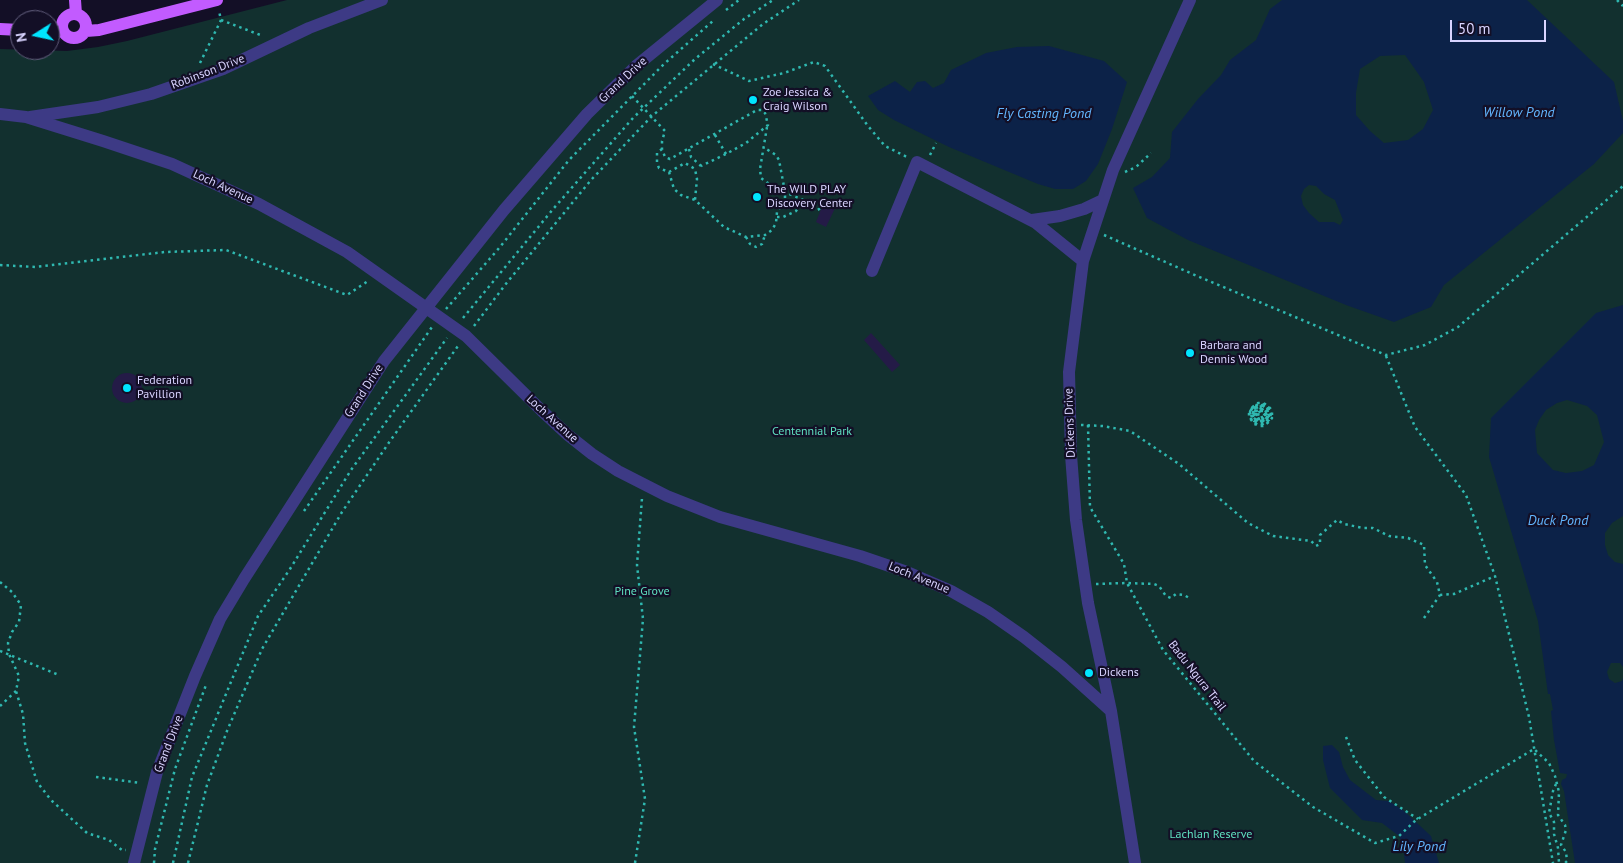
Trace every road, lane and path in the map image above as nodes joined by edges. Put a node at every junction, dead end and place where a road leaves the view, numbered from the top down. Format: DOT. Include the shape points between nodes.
graph roads {
  1 [pos="75,0"];
  2 [pos="217,0"];
  3 [pos="382,0"];
  4 [pos="739,0"];
  5 [pos="773,0"];
  6 [pos="799,0"];
  7 [pos="1190,0"];
  8 [pos="1617,0"];
  9 [pos="712,2"];
  10 [pos="1623,6"];
  11 [pos="76,14"];
  12 [pos="60,24"];
  13 [pos="86,30"];
  14 [pos="60,32"];
  15 [pos="279,42"];
  16 [pos="713,64"];
  17 [pos="192,80"];
  18 [pos="632,96"];
  19 [pos="644,108"];
  20 [pos="0,114"];
  21 [pos="652,116"];
  22 [pos="26,117"];
  23 [pos="768,125"];
  24 [pos="715,135"];
  25 [pos="763,147"];
  26 [pos="662,149"];
  27 [pos="689,149"];
  28 [pos="1151,153"];
  29 [pos="726,154"];
  30 [pos="692,158"];
  31 [pos="917,162"];
  32 [pos="685,163"];
  33 [pos="669,172"];
  34 [pos="1112,175"];
  35 [pos="1623,186"];
  36 [pos="785,192"];
  37 [pos="695,200"];
  38 [pos="804,200"];
  39 [pos="1104,200"];
  40 [pos="820,211"];
  41 [pos="776,217"];
  42 [pos="1032,220"];
  43 [pos="1093,230"];
  44 [pos="765,235"];
  45 [pos="746,237"];
  46 [pos="1083,261"];
  47 [pos="0,265"];
  48 [pos="872,271"];
  49 [pos="378,274"];
  50 [pos="426,307"];
  51 [pos="440,316"];
  52 [pos="455,328"];
  53 [pos="466,336"];
  54 [pos="1386,355"];
  55 [pos="1249,411"];
  56 [pos="1260,415"];
  57 [pos="643,484"];
  58 [pos="301,516"];
  59 [pos="1495,576"];
  60 [pos="0,582"];
  61 [pos="1127,583"];
  62 [pos="1085,585"];
  63 [pos="1440,595"];
  64 [pos="1191,599"];
  65 [pos="1424,618"];
  66 [pos="0,651"];
  67 [pos="9,654"];
  68 [pos="59,675"];
  69 [pos="209,678"];
  70 [pos="16,691"];
  71 [pos="0,706"];
  72 [pos="1111,711"];
  73 [pos="1346,737"];
  74 [pos="1534,749"];
  75 [pos="96,777"];
  76 [pos="1556,784"];
  77 [pos="154,785"];
  78 [pos="1560,817"];
  79 [pos="1417,819"];
  80 [pos="1554,819"];
  81 [pos="1559,846"];
  82 [pos="135,858"];
  83 [pos="154,863"];
  84 [pos="173,863"];
  85 [pos="188,863"];
  86 [pos="635,863"];
  87 [pos="1135,863"];
  88 [pos="1553,863"];
  89 [pos="1559,863"];
  90 [pos="1565,863"];
  1 -- 11 [label="main road"];
  2 -- 13 [label="main road" via="100,30"];
  3 -- 15 [label="street, Robinson Drive"];
  4 -- 18 [label="path"];
  5 -- 19 [label="path" via="696,59"];
  6 -- 16 [label="path"];
  7 -- 34 [label="street, Dickens Drive"];
  8 -- 10 [label="path"];
  9 -- 50 [label="street, Grand Drive" via="636,66 587,114"];
  11 -- 12 [label="main road" via="68,16"];
  11 -- 13 [label="main road" via="84,20"];
  13 -- 14 [label="main road" via="81,37 73,39"];
  15 -- 17 [label="street, Robinson Drive"];
  15 -- 17 [label="path" via="221,18"];
  16 -- 21 [label="path"];
  16 -- 31 [label="path" via="749,81 814,62 825,66 884,146"];
  17 -- 22 [label="street, Robinson Drive" via="98,107"];
  18 -- 19 [label="path"];
  18 -- 51 [label="path" via="569,160"];
  19 -- 21 [label="path"];
  19 -- 52 [label="path" via="554,208"];
  20 -- 22 [label="street, Loch Avenue"];
  21 -- 26 [label="path" via="665,131"];
  21 -- 53 [label="path" via="591,180"];
  22 -- 49 [label="street, Loch Avenue" via="172,164 259,204 346,252"];
  23 -- 24 [label="path" via="765,113 757,110"];
  23 -- 25 [label="path"];
  23 -- 29 [label="path"];
  24 -- 27 [label="path"];
  24 -- 29 [label="path"];
  25 -- 36 [label="path" via="776,155"];
  25 -- 36 [label="path" via="761,178"];
  26 -- 27 [label="path" via="665,157 670,159"];
  26 -- 33 [label="path" via="657,153 657,163"];
  27 -- 30 [label="path"];
  28 -- 34 [label="path" via="1136,167"];
  29 -- 30 [label="path" via="702,167"];
  30 -- 32 [label="path"];
  31 -- 42 [label="street"];
  31 -- 48 [label="street"];
  32 -- 33 [label="path"];
  32 -- 37 [label="path" via="695,169"];
  33 -- 37 [label="path" via="674,189"];
  34 -- 39 [label="street, Dickens Drive"];
  35 -- 54 [label="path" via="1458,327 1425,345"];
  36 -- 38 [label="path"];
  36 -- 41 [label="path" via="785,200"];
  37 -- 45 [label="path" via="724,227"];
  38 -- 40 [label="path"];
  38 -- 41 [label="path" via="796,211"];
  39 -- 42 [label="street" via="1060,216"];
  39 -- 43 [label="street, Dickens Drive"];
  41 -- 44 [label="path" via="772,230"];
  42 -- 46 [label="street"];
  43 -- 46 [label="street, Dickens Drive"];
  43 -- 54 [label="path"];
  44 -- 45 [label="path"];
  44 -- 45 [label="path" via="762,244 756,247"];
  46 -- 62 [label="street, Dickens Drive" via="1069,395 1074,493"];
  47 -- 49 [label="path" via="35,267 166,252 226,250 347,295"];
  49 -- 50 [label="street, Loch Avenue"];
  50 -- 51 [label="street, Loch Avenue"];
  50 -- 77 [label="street, Grand Drive" via="384,361 220,619"];
  51 -- 52 [label="street, Loch Avenue"];
  51 -- 58 [label="path"];
  52 -- 53 [label="street, Loch Avenue"];
  52 -- 84 [label="path" via="351,470 258,616 192,777"];
  53 -- 57 [label="street, Loch Avenue" via="568,435 592,454"];
  53 -- 85 [label="path" via="342,512 262,650 207,785"];
  54 -- 59 [label="path" via="1416,427 1466,495"];
  55 -- 56 [label="path" via="1252,412 1258,406 1262,406 1256,408 1253,412 1258,413 1261,411 1265,416 1263,411 1256,412 1262,409 1255,411 1259,408 1265,410 1267,416 1265,411 1262,409 1266,414 1265,418 1262,420 1264,416 1260,418 1256,414 1259,419 1255,414 1256,419 1260,421 1264,420 1267,416 1265,420 1259,421 1261,422 1265,420 1268,416 1268,411 1263,406 1267,409 1270,416 1268,409 1265,407 1260,405 1257,406 1251,410 1257,405 1263,405 1260,404 1254,406 1251,410 1251,408 1256,404 1262,403 1267,405 1270,408 1272,417 1269,408 1264,404 1268,408 1270,414 1269,420 1263,424 1259,424 1266,422 1269,417 1265,422 1260,423 1254,421 1251,413 1252,419 1254,421 1258,423 1256,424 1251,419 1250,413 1251,419 1253,422 1260,426 1267,423 1272,418 1269,422 1263,426 1260,426 1254,424 1250,420 1249,412 1253,413 1253,417 1258,422 1254,417 1254,413"];
  57 -- 72 [label="street, Loch Avenue" via="720,517 860,556 951,591 1024,637 1062,666"];
  57 -- 86 [label="path" via="637,565 643,619 634,727 645,799"];
  59 -- 63 [label="path" via="1454,594"];
  59 -- 74 [label="path"];
  60 -- 67 [label="path" via="21,605 19,622 8,643"];
  61 -- 62 [label="path"];
  61 -- 63 [label="path, Badu Ngura Trail" via="1124,564 1090,506 1088,426 1130,431 1179,464 1248,523 1273,536 1311,541 1316,546 1320,544 1320,534 1337,520 1424,545 1425,565 1437,582"];
  61 -- 64 [label="path" via="1159,586 1166,596 1171,598 1176,594"];
  61 -- 79 [label="path, Badu Ngura Trail" via="1163,650 1254,761 1313,806 1375,843 1399,836"];
  62 -- 72 [label="street, Dickens Drive"];
  63 -- 65 [label="path"];
  66 -- 67 [label="path"];
  67 -- 68 [label="path"];
  67 -- 70 [label="path" via="19,676"];
  69 -- 83 [label="path" via="175,768"];
  70 -- 71 [label="path"];
  70 -- 82 [label="path" via="23,714 25,743 37,782 51,800 87,833 109,840"];
  72 -- 87 [label="street, Dickens Drive"];
  73 -- 79 [label="path" via="1355,760 1384,797"];
  74 -- 76 [label="path" via="1549,763"];
  74 -- 79 [label="path, Badu Ngura Trail"];
  74 -- 88 [label="path"];
  75 -- 77 [label="path"];
  76 -- 78 [label="path"];
  76 -- 80 [label="path" via="1550,810"];
  77 -- 82 [label="street, Grand Drive"];
  78 -- 80 [label="path"];
  78 -- 81 [label="path" via="1566,830"];
  80 -- 81 [label="path" via="1555,840"];
  81 -- 89 [label="path"];
  81 -- 90 [label="path" via="1566,852"];
}
